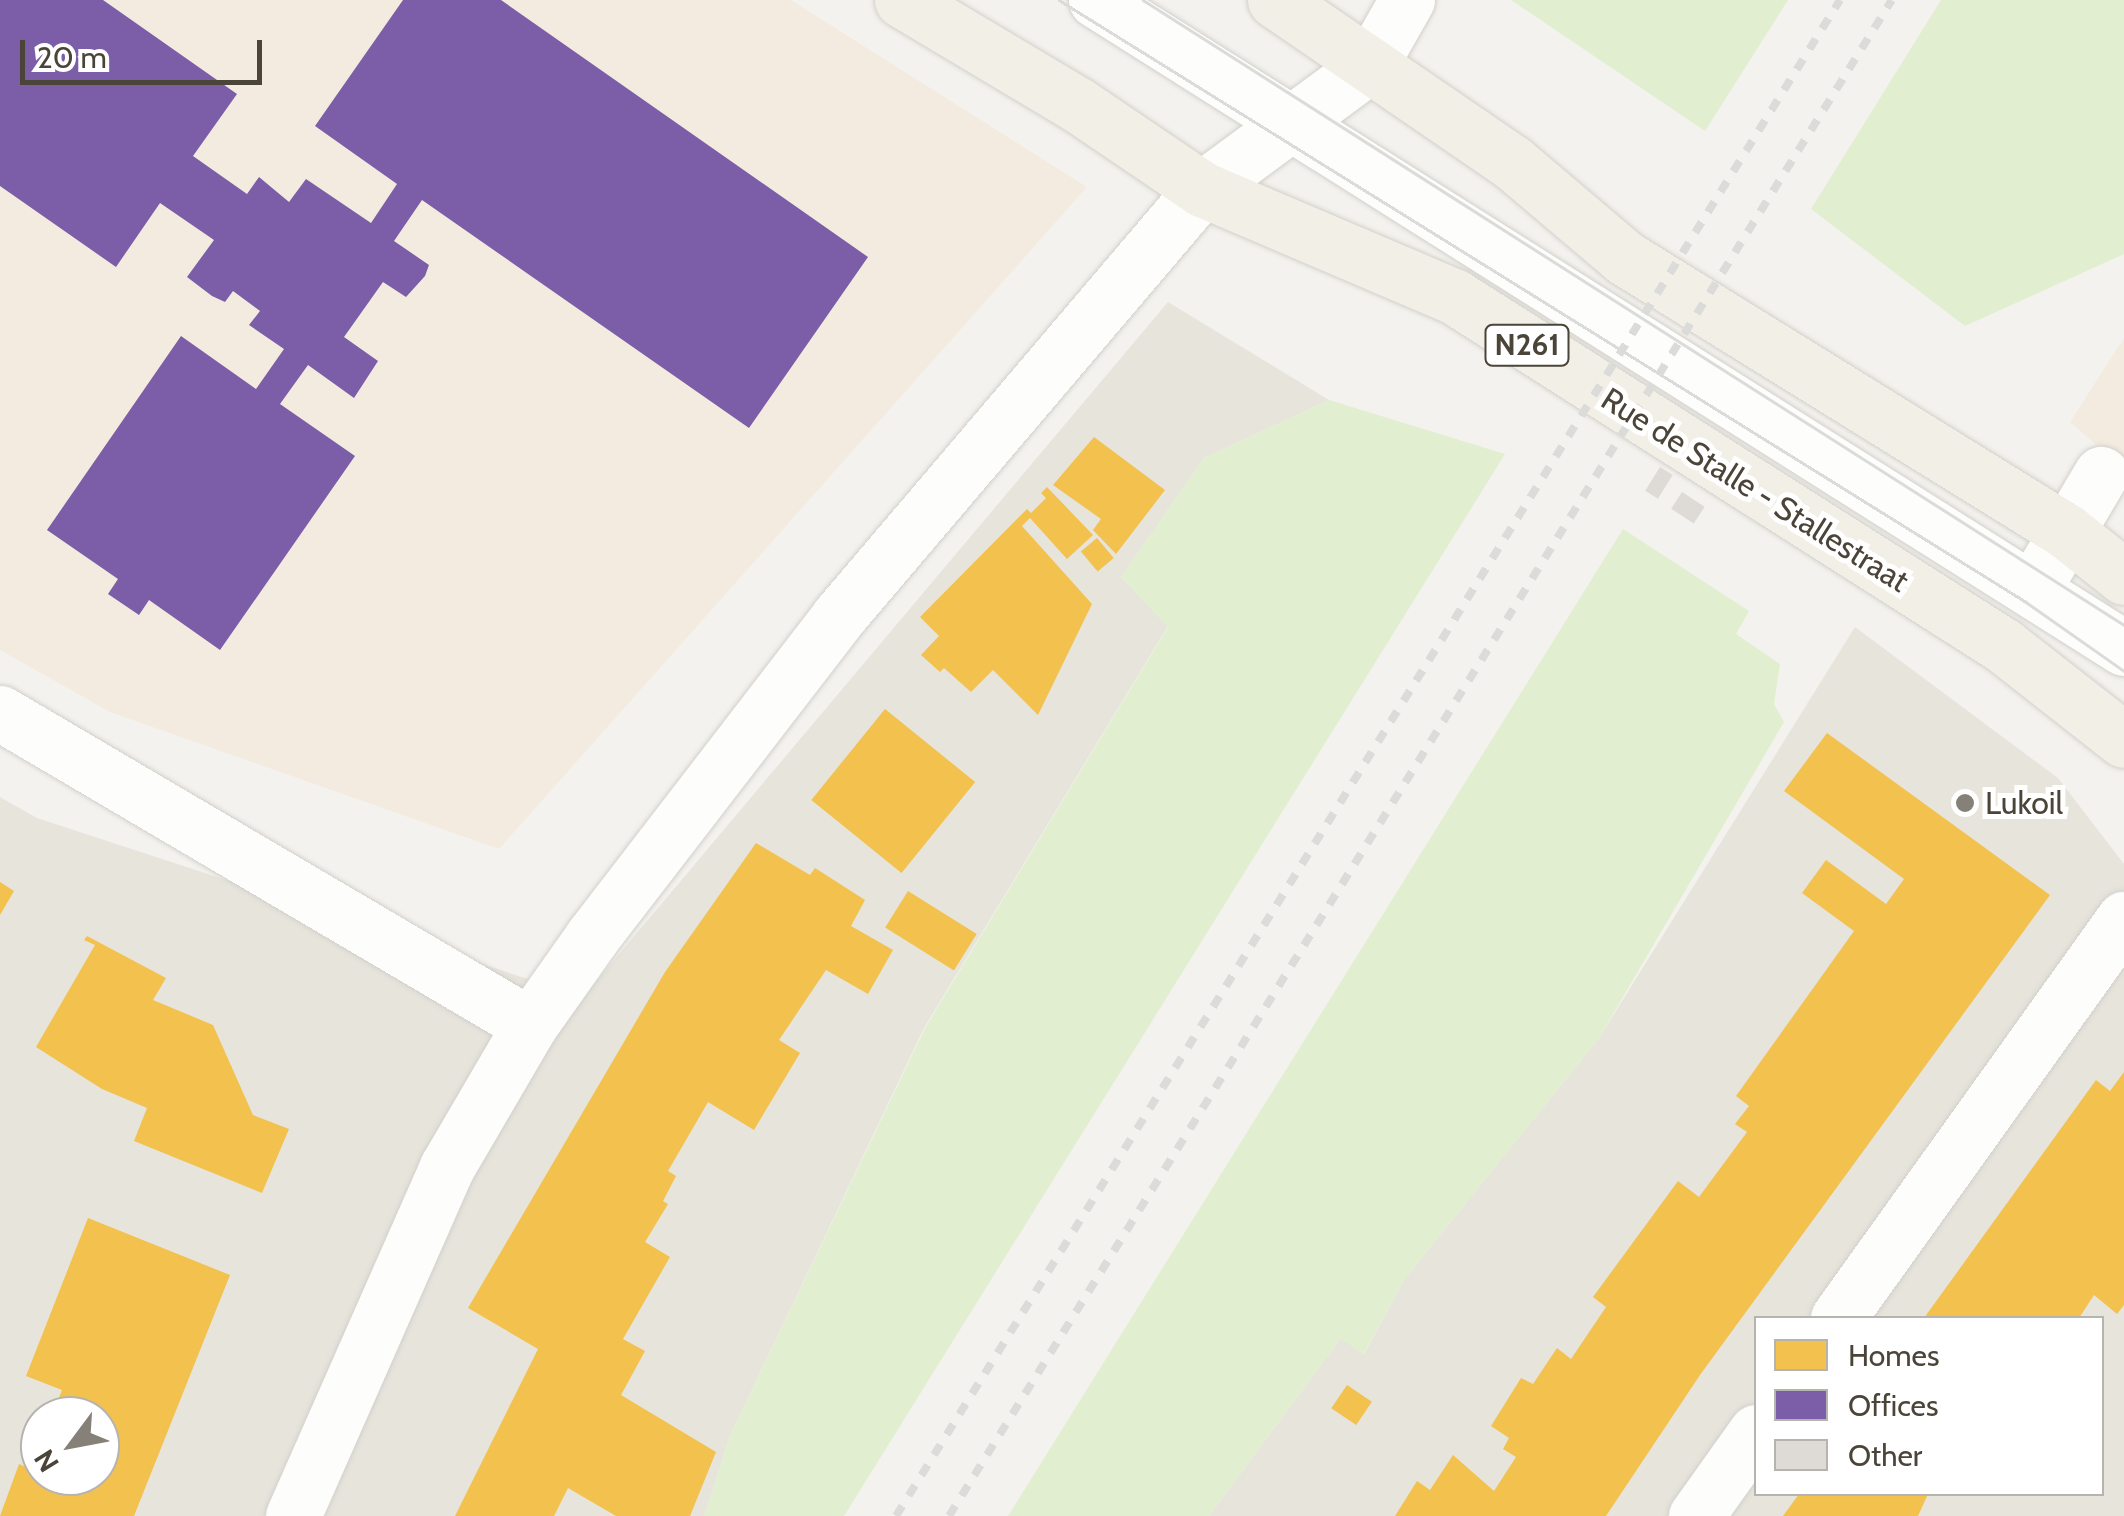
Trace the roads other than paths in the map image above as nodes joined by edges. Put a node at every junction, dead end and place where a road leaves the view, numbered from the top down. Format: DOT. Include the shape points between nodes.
graph roads {
  1 [pos="902,0"];
  2 [pos="1096,0"];
  3 [pos="1275,0"];
  4 [pos="1407,0"];
  5 [pos="1370,65"];
  6 [pos="1293,122"];
  7 [pos="1202,190"];
  8 [pos="2101,474"];
  9 [pos="2066,531"];
  10 [pos="2124,576"];
  11 [pos="2034,587"];
  12 [pos="2004,646"];
  13 [pos="2124,648"];
  14 [pos="0,713"];
  15 [pos="2124,740"];
  16 [pos="2124,919"];
  17 [pos="530,1025"];
  18 [pos="1839,1316"];
  19 [pos="1754,1435"];
  20 [pos="293,1516"];
  21 [pos="1696,1516"];
  1 -- 7 [label="main road, Rue de Stalle - Stallestraat / N261" via="1078,105"];
  2 -- 6 [label="street, Rue de Stalle - Stallestraat"];
  3 -- 5 [label="main road"];
  4 -- 5 [label="street"];
  5 -- 6 [label="street"];
  5 -- 9 [label="main road" via="1513,163 1625,258"];
  6 -- 7 [label="street"];
  6 -- 11 [label="street, Rue de Stalle - Stallestraat"];
  7 -- 12 [label="main road, Rue de Stalle - Stallestraat / N261" via="1455,298"];
  7 -- 17 [label="street" via="840,616"];
  8 -- 9 [label="street"];
  9 -- 10 [label="main road"];
  9 -- 11 [label="street"];
  11 -- 12 [label="street"];
  11 -- 13 [label="street, Rue de Stalle - Stallestraat"];
  12 -- 15 [label="main road, Rue de Stalle - Stallestraat / N261"];
  14 -- 17 [label="street"];
  16 -- 18 [label="street"];
  17 -- 20 [label="street" via="434,1192"];
  19 -- 21 [label="street"];
}
